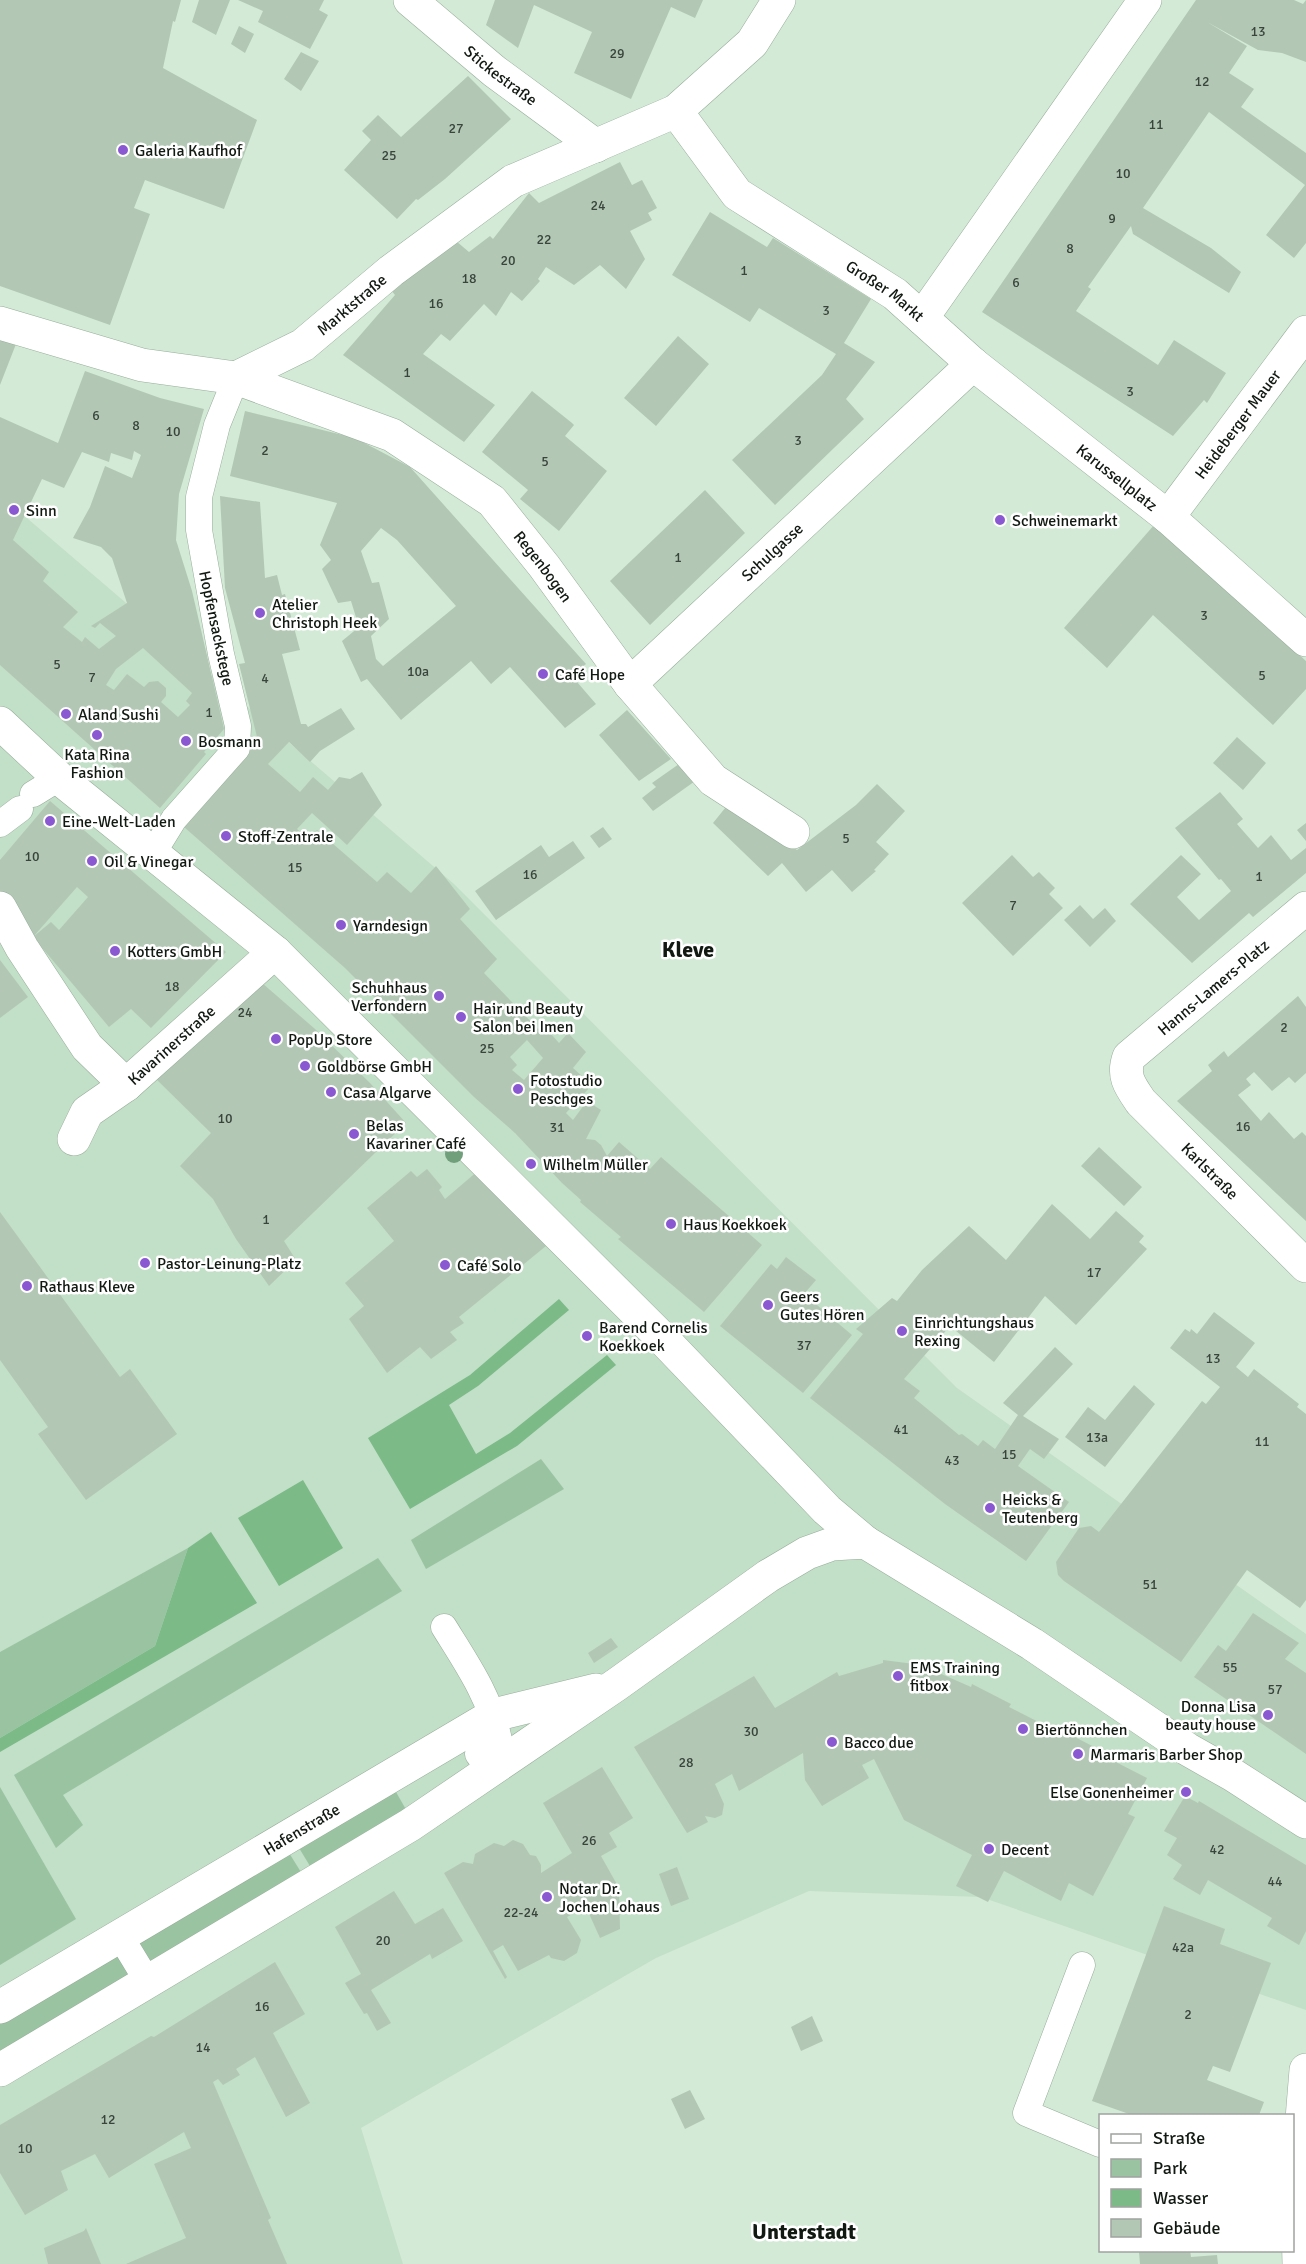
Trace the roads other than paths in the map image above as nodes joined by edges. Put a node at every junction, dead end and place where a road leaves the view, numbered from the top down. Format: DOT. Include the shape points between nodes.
graph roads {
  1 [pos="410,0"];
  2 [pos="779,0"];
  3 [pos="1145,0"];
  4 [pos="676,111"];
  5 [pos="596,146"];
  6 [pos="922,318"];
  7 [pos="0,323"];
  8 [pos="1306,332"];
  9 [pos="973,364"];
  10 [pos="236,378"];
  11 [pos="1167,518"];
  12 [pos="1306,640"];
  13 [pos="630,684"];
  14 [pos="0,723"];
  15 [pos="28,801"];
  16 [pos="793,832"];
  17 [pos="153,853"];
  18 [pos="0,908"];
  19 [pos="1306,908"];
  20 [pos="275,952"];
  21 [pos="1125,1069"];
  22 [pos="126,1085"];
  23 [pos="74,1139"];
  24 [pos="1306,1266"];
  25 [pos="865,1542"];
  26 [pos="444,1627"];
  27 [pos="616,1685"];
  28 [pos="494,1715"];
  29 [pos="491,1772"];
  30 [pos="1306,1822"];
  31 [pos="120,1936"];
  32 [pos="1082,1965"];
  33 [pos="148,1982"];
  34 [pos="0,2007"];
  35 [pos="0,2070"];
  36 [pos="1306,2070"];
  37 [pos="1099,2143"];
  38 [pos="1295,2219"];
  39 [pos="1299,2264"];
  1 -- 5 [label="street, Stickestraße" via="494,71"];
  2 -- 4 [label="street" via="752,43"];
  3 -- 6 [label="street, Großer Markt"];
  4 -- 5 [label="street, Marktstraße"];
  4 -- 6 [label="street, Großer Markt" via="737,194 895,294"];
  5 -- 10 [label="street, Marktstraße" via="513,181 391,272 303,345"];
  6 -- 9 [label="street, Karussellplatz"];
  7 -- 10 [label="street" via="142,365"];
  8 -- 11 [label="street, Heideberger Mauer"];
  9 -- 11 [label="street, Karussellplatz"];
  9 -- 13 [label="street, Schulgasse"];
  10 -- 13 [label="street, Regenbogen" via="392,435 492,501"];
  10 -- 17 [label="lane, Hopfensackstege" via="217,425 199,497 199,530 238,726 237,748 174,819"];
  11 -- 12 [label="street, Karussellplatz"];
  13 -- 16 [label="street, Regenbogen" via="713,780"];
  14 -- 15 [label="street"];
  15 -- 17 [label="street"];
  17 -- 20 [label="street"];
  18 -- 22 [label="street" via="87,1047"];
  19 -- 21 [label="street, Hanns-Lamers-Platz" via="1129,1058"];
  20 -- 22 [label="street, Kavarinerstraße"];
  20 -- 25 [label="street" via="661,1337 827,1510"];
  21 -- 24 [label="street, Karlstraße" via="1127,1083 1141,1102"];
  22 -- 23 [label="street, Kavarinerstraße" via="87,1113"];
  25 -- 27 [label="street" via="832,1544 807,1553 768,1576"];
  25 -- 30 [label="street" via="1032,1644 1187,1749"];
  26 -- 28 [label="lane"];
  27 -- 28 [label="street, Hafenstraße"];
  27 -- 29 [label="street"];
  28 -- 29 [label="lane" via="499,1740 478,1754"];
  28 -- 31 [label="street, Hafenstraße"];
  29 -- 33 [label="street"];
  31 -- 33 [label="lane"];
  31 -- 34 [label="street, Hafenstraße"];
  32 -- 37 [label="lane" via="1026,2113"];
  33 -- 35 [label="street"];
  36 -- 38 [label="street"];
  38 -- 39 [label="street"];
}
